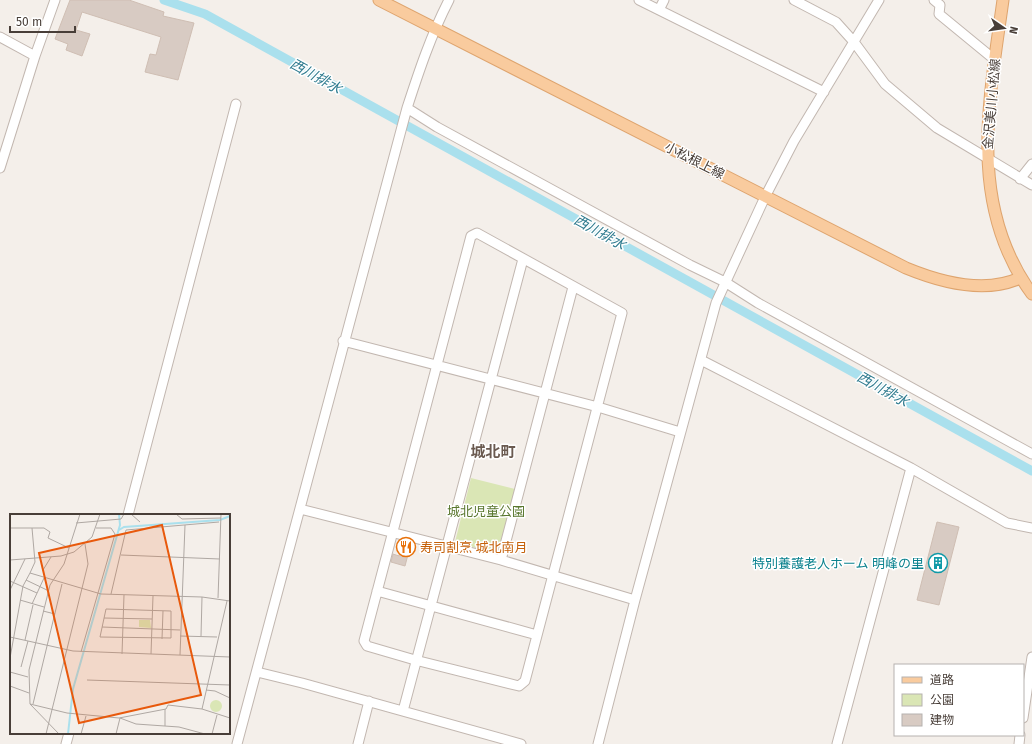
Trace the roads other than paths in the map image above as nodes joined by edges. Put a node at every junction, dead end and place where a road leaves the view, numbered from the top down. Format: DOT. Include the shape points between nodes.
graph roads {
  1 [pos="378,0"];
  2 [pos="449,0"];
  3 [pos="639,0"];
  4 [pos="664,0"];
  5 [pos="879,0"];
  6 [pos="934,0"];
  7 [pos="1003,0"];
  8 [pos="798,1"];
  9 [pos="54,2"];
  10 [pos="659,10"];
  11 [pos="435,28"];
  12 [pos="0,37"];
  13 [pos="854,42"];
  14 [pos="35,56"];
  15 [pos="995,60"];
  16 [pos="824,92"];
  17 [pos="236,104"];
  18 [pos="405,112"];
  19 [pos="987,158"];
  20 [pos="1032,164"];
  21 [pos="0,168"];
  22 [pos="1020,179"];
  23 [pos="1032,185"];
  24 [pos="765,196"];
  25 [pos="523,259"];
  26 [pos="1020,278"];
  27 [pos="724,285"];
  28 [pos="573,287"];
  29 [pos="1032,294"];
  30 [pos="343,341"];
  31 [pos="701,360"];
  32 [pos="436,366"];
  33 [pos="491,381"];
  34 [pos="543,394"];
  35 [pos="598,407"];
  36 [pos="680,432"];
  37 [pos="1032,454"];
  38 [pos="911,468"];
  39 [pos="300,509"];
  40 [pos="128,514"];
  41 [pos="1032,528"];
  42 [pos="393,531"];
  43 [pos="447,546"];
  44 [pos="500,560"];
  45 [pos="554,575"];
  46 [pos="377,591"];
  47 [pos="635,600"];
  48 [pos="430,604"];
  49 [pos="537,634"];
  50 [pos="1032,657"];
  51 [pos="415,660"];
  52 [pos="257,672"];
  53 [pos="369,701"];
  54 [pos="403,711"];
  55 [pos="1024,711"];
  56 [pos="69,734"];
  57 [pos="66,744"];
  58 [pos="237,744"];
  59 [pos="358,744"];
  60 [pos="521,744"];
  61 [pos="598,744"];
  62 [pos="837,744"];
  1 -- 11 [label="main road, 小松根上線"];
  2 -- 11 [label="street"];
  3 -- 10 [label="street"];
  4 -- 10 [label="street"];
  5 -- 13 [label="street"];
  6 -- 15 [label="street" via="940,5 939,14"];
  7 -- 15 [label="main road, 金沢美川小松線"];
  8 -- 13 [label="street" via="836,22"];
  9 -- 14 [label="street"];
  10 -- 16 [label="street"];
  11 -- 18 [label="street"];
  11 -- 24 [label="main road, 小松根上線"];
  12 -- 14 [label="street"];
  13 -- 16 [label="street"];
  13 -- 19 [label="street" via="885,84 937,128"];
  14 -- 21 [label="street"];
  15 -- 19 [label="main road, 金沢美川小松線" via="987,121"];
  16 -- 24 [label="street"];
  17 -- 40 [label="street"];
  18 -- 27 [label="street" via="472,146"];
  18 -- 30 [label="street"];
  19 -- 22 [label="street"];
  19 -- 26 [label="main road, 金沢美川小松線" via="993,205 1005,245"];
  20 -- 22 [label="street"];
  22 -- 23 [label="street"];
  24 -- 26 [label="main road, 小松根上線" via="906,268 932,278 956,284 1010,283"];
  24 -- 27 [label="street"];
  25 -- 28 [label="street"];
  25 -- 32 [label="street" via="477,233 471,236"];
  25 -- 33 [label="street"];
  26 -- 29 [label="main road, 金沢美川小松線"];
  27 -- 31 [label="street" via="716,303"];
  27 -- 37 [label="street"];
  28 -- 34 [label="street"];
  28 -- 35 [label="street" via="622,313"];
  30 -- 32 [label="street"];
  30 -- 39 [label="street"];
  31 -- 36 [label="street"];
  31 -- 38 [label="street"];
  32 -- 33 [label="street"];
  32 -- 42 [label="street"];
  33 -- 34 [label="street"];
  33 -- 43 [label="street"];
  34 -- 35 [label="street"];
  34 -- 44 [label="street"];
  35 -- 36 [label="street"];
  35 -- 45 [label="street"];
  36 -- 47 [label="street"];
  38 -- 41 [label="street" via="1007,523"];
  38 -- 62 [label="street"];
  39 -- 42 [label="street"];
  39 -- 52 [label="street"];
  42 -- 43 [label="street"];
  42 -- 46 [label="street"];
  43 -- 44 [label="street"];
  43 -- 48 [label="street"];
  44 -- 45 [label="street"];
  45 -- 47 [label="street"];
  45 -- 49 [label="street"];
  46 -- 48 [label="street"];
  46 -- 51 [label="street" via="364,641 366,646"];
  47 -- 61 [label="street"];
  48 -- 49 [label="street"];
  48 -- 51 [label="street"];
  49 -- 51 [label="street" via="525,681 519,686"];
  50 -- 55 [label="street"];
  51 -- 54 [label="street"];
  52 -- 53 [label="street"];
  52 -- 58 [label="street"];
  53 -- 54 [label="street"];
  53 -- 59 [label="street"];
  54 -- 60 [label="street"];
  56 -- 57 [label="street"];
}
